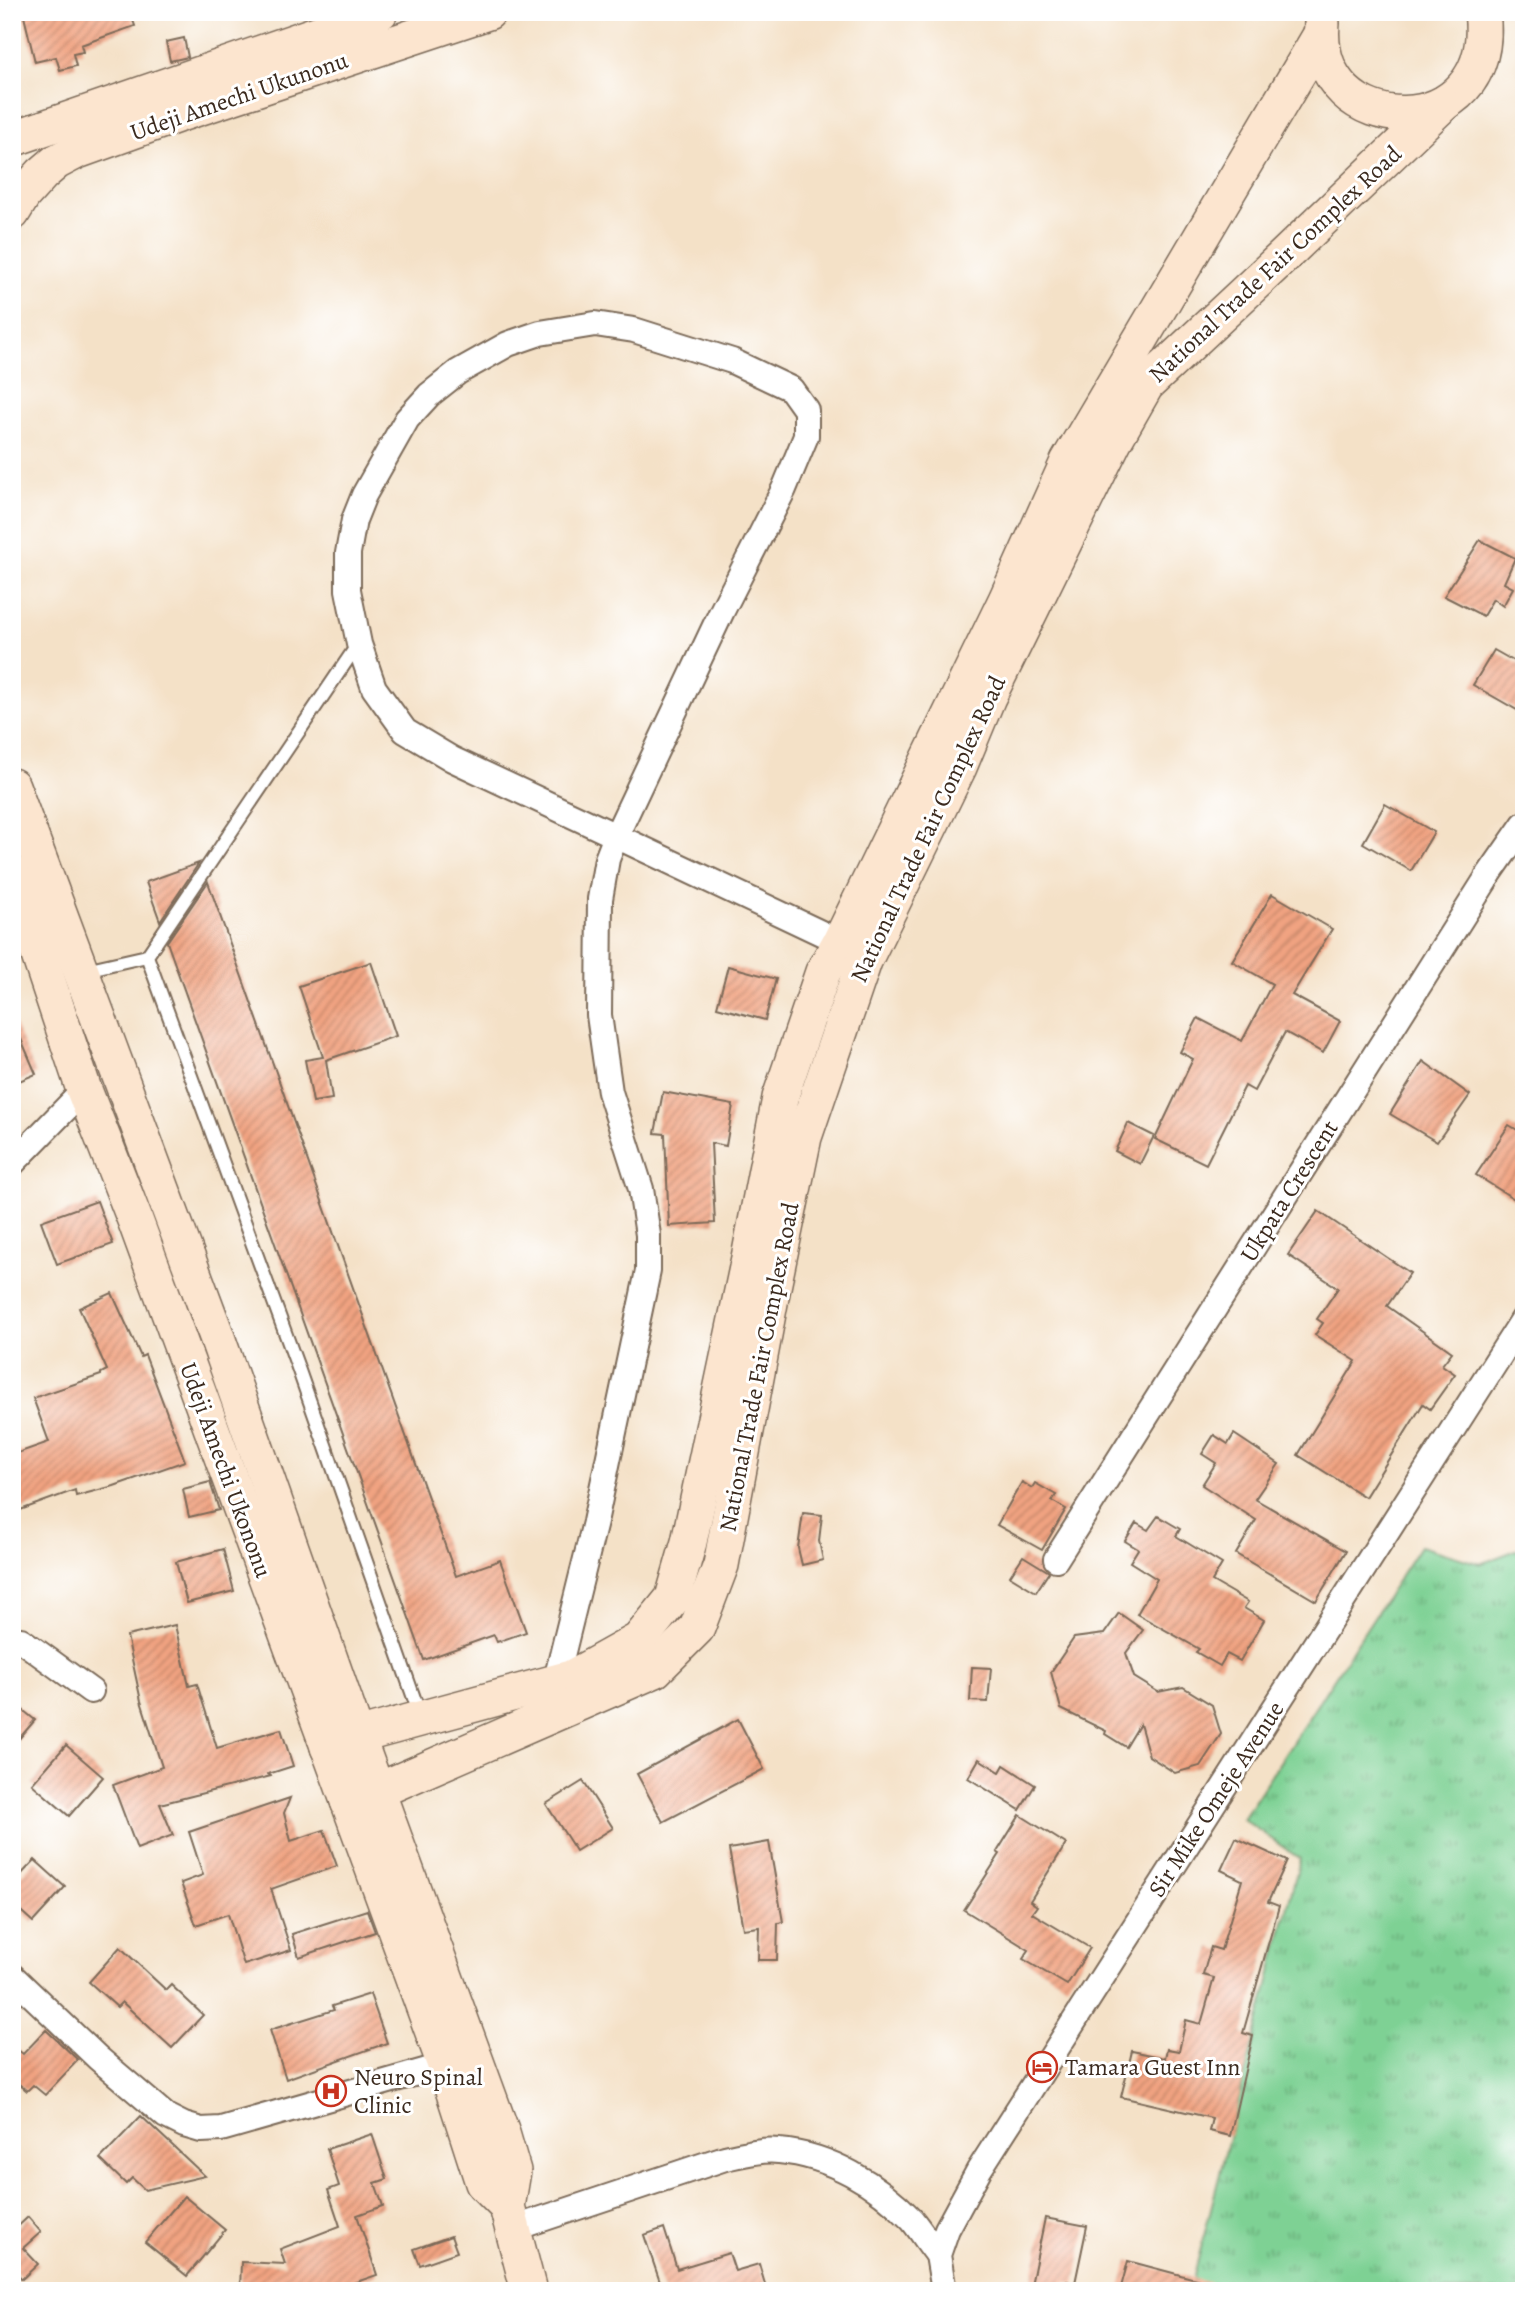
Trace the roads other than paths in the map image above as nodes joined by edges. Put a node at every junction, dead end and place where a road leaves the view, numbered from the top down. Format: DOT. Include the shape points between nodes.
graph roads {
  1 [pos="380,12"];
  2 [pos="488,12"];
  3 [pos="1482,12"];
  4 [pos="1322,24"];
  5 [pos="1443,104"];
  6 [pos="12,139"];
  7 [pos="12,213"];
  8 [pos="359,644"];
  9 [pos="12,786"];
  10 [pos="1524,824"];
  11 [pos="616,836"];
  12 [pos="27,885"];
  13 [pos="840,942"];
  14 [pos="147,956"];
  15 [pos="81,971"];
  16 [pos="84,1090"];
  17 [pos="12,1164"];
  18 [pos="1524,1318"];
  19 [pos="1056,1559"];
  20 [pos="12,1640"];
  21 [pos="555,1684"];
  22 [pos="91,1691"];
  23 [pos="422,1719"];
  24 [pos="343,1742"];
  25 [pos="363,1796"];
  26 [pos="12,1976"];
  27 [pos="445,2065"];
  28 [pos="510,2218"];
  29 [pos="938,2255"];
  30 [pos="530,2291"];
  31 [pos="944,2291"];
  1 -- 6 [label="main road, Udeji Amechi Ukunonu"];
  2 -- 7 [label="main road, Udeji Amechi Ukunonu" via="77,152 42,174"];
  3 -- 5 [label="main road, National Trade Fair Complex Road" via="1482,55 1467,83"];
  4 -- 5 [label="main road" via="1324,57 1333,76 1363,104 1403,114"];
  4 -- 13 [label="main road, National Trade Fair Complex Road" via="1068,462"];
  5 -- 25 [label="main road, National Trade Fair Complex Road" via="1146,384 994,685 864,961 804,1137 721,1565 697,1628 655,1670"];
  8 -- 11 [label="street" via="374,688 405,731 452,759"];
  8 -- 11 [label="street" via="348,590 354,520 407,419 458,372 540,332 595,324 634,330 732,360 791,388 806,410 806,436"];
  8 -- 14 [label="lane"];
  9 -- 12 [label="main road, Udeji Amechi Ukononu"];
  10 -- 19 [label="street, Ukpata Crescent"];
  11 -- 13 [label="street"];
  11 -- 21 [label="street" via="600,899 598,1015 610,1092 641,1189 648,1271"];
  12 -- 15 [label="main road, Udeji Amechi Ukononu"];
  12 -- 16 [label="main road, Udeji Amechi Ukononu"];
  13 -- 21 [label="main road, National Trade Fair Complex Road" via="823,972 780,1098 689,1542 673,1598 639,1640"];
  14 -- 15 [label="lane"];
  14 -- 23 [label="lane"];
  15 -- 24 [label="main road, Udeji Amechi Ukononu" via="217,1337"];
  16 -- 17 [label="street"];
  16 -- 24 [label="main road, Udeji Amechi Ukononu"];
  18 -- 29 [label="street, Sir Mike Omeje Avenue" via="979,2170"];
  20 -- 22 [label="street" via="21,1640"];
  21 -- 23 [label="main road, National Trade Fair Complex Road"];
  23 -- 24 [label="main road, National Trade Fair Complex Road"];
  24 -- 25 [label="main road, Udeji Amechi Ukononu"];
  25 -- 27 [label="main road, Udeji Amechi Ukononu"];
  25 -- 28 [label="main road" via="501,2130 513,2171"];
  26 -- 27 [label="street" via="166,2116 201,2130 221,2129"];
  27 -- 28 [label="main road, Udeji Amechi Ukononu" via="483,2183"];
  28 -- 29 [label="street" via="726,2158 779,2151 820,2160 883,2194"];
  28 -- 30 [label="main road"];
  29 -- 31 [label="street"];
}
